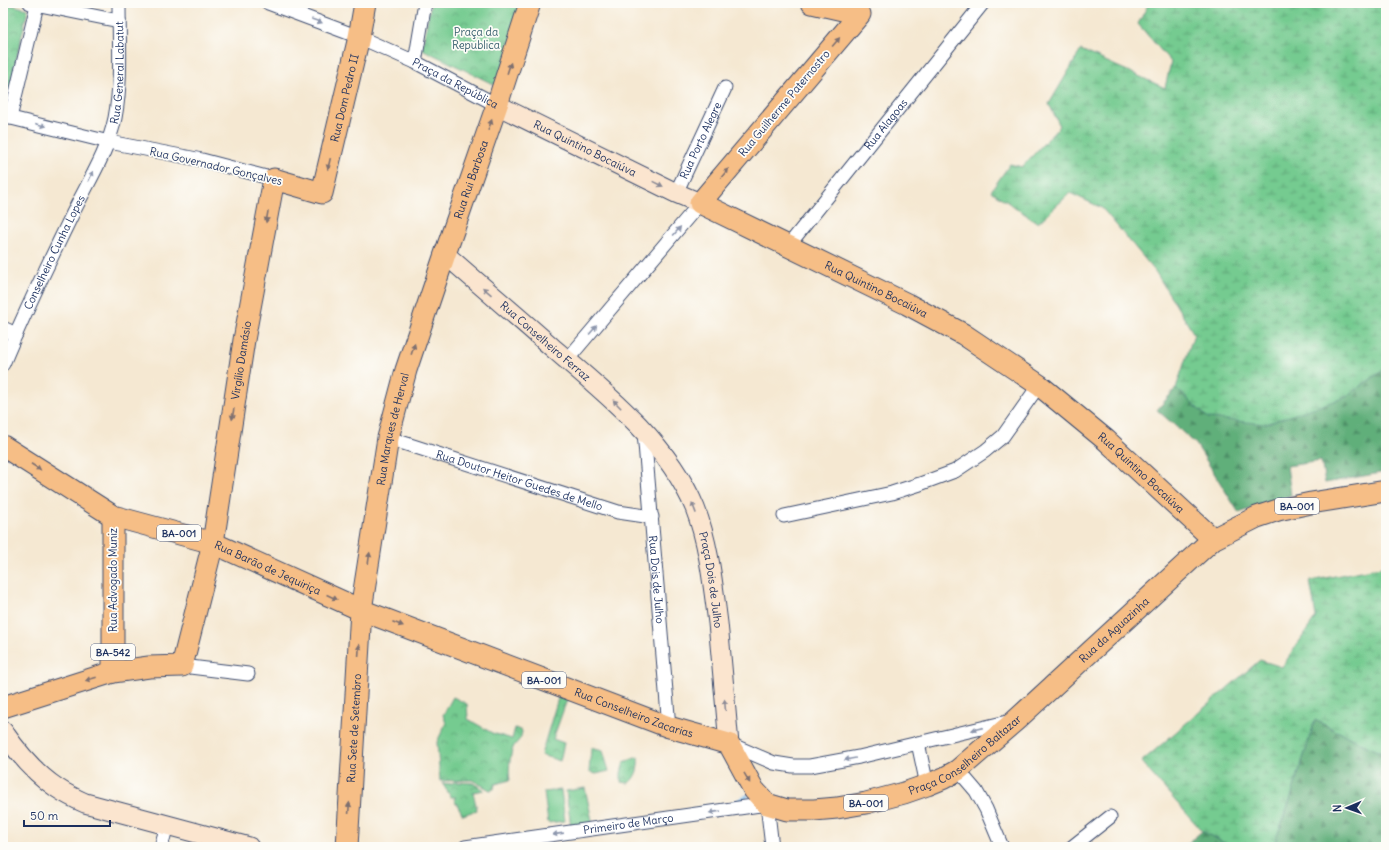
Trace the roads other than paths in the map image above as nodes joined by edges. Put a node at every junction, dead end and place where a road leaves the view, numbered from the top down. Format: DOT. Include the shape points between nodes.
graph roads {
  1 [pos="119,3"];
  2 [pos="268,3"];
  3 [pos="365,3"];
  4 [pos="425,3"];
  5 [pos="530,3"];
  6 [pos="812,3"];
  7 [pos="983,3"];
  8 [pos="33,4"];
  9 [pos="864,9"];
  10 [pos="119,20"];
  11 [pos="359,37"];
  12 [pos="415,62"];
  13 [pos="725,88"];
  14 [pos="497,106"];
  15 [pos="7,117"];
  16 [pos="109,142"];
  17 [pos="274,179"];
  18 [pos="676,193"];
  19 [pos="322,194"];
  20 [pos="700,203"];
  21 [pos="788,246"];
  22 [pos="445,254"];
  23 [pos="3,328"];
  24 [pos="16,334"];
  25 [pos="567,360"];
  26 [pos="3,364"];
  27 [pos="1039,385"];
  28 [pos="644,432"];
  29 [pos="388,438"];
  30 [pos="3,446"];
  31 [pos="1386,491"];
  32 [pos="113,516"];
  33 [pos="784,516"];
  34 [pos="652,517"];
  35 [pos="1213,539"];
  36 [pos="213,543"];
  37 [pos="361,610"];
  38 [pos="182,666"];
  39 [pos="113,672"];
  40 [pos="248,674"];
  41 [pos="3,707"];
  42 [pos="1014,720"];
  43 [pos="669,727"];
  44 [pos="3,731"];
  45 [pos="918,743"];
  46 [pos="728,744"];
  47 [pos="958,770"];
  48 [pos="927,785"];
  49 [pos="767,804"];
  50 [pos="1110,817"];
  51 [pos="167,825"];
  52 [pos="161,847"];
  53 [pos="249,847"];
  54 [pos="346,847"];
  55 [pos="465,847"];
  56 [pos="772,847"];
  57 [pos="1002,847"];
  58 [pos="1072,847"];
  1 -- 10 [label="street, Rua General Labatut"];
  2 -- 11 [label="street, one-way"];
  3 -- 11 [label="main road, Rua Dom Pedro II"];
  4 -- 12 [label="street, Praça da República"];
  14 -- 5 [label="main road, Praça da República, one-way"];
  6 -- 9 [label="main road"];
  7 -- 21 [label="street, Rua Alagoas"];
  8 -- 10 [label="street"];
  8 -- 15 [label="street"];
  20 -- 9 [label="main road, Rua Guilherme Paternostro, one-way"];
  10 -- 16 [label="street, Rua General Labatut" via="118,86 115,118"];
  11 -- 12 [label="street"];
  11 -- 19 [label="main road, Rua Dom Pedro II, one-way"];
  12 -- 14 [label="street, Praça da República"];
  13 -- 18 [label="street, Rua Porto Alegre"];
  14 -- 18 [label="street, Rua Quintino Bocaiúva, one-way"];
  22 -- 14 [label="main road, Rua Rui Barbosa, one-way"];
  15 -- 16 [label="street, Rua Governador Gonçalves, one-way"];
  16 -- 17 [label="street, Rua Governador Gonçalves" via="202,160"];
  24 -- 16 [label="street, Conselheiro Cunha Lopes, one-way"];
  17 -- 19 [label="main road, Rua Governador Gonçalves"];
  17 -- 36 [label="main road, Virgílio Damásio, one-way" via="244,340"];
  18 -- 20 [label="street, Rua Quintino Bocaiúva"];
  20 -- 21 [label="main road, Rua Quintino Bocaiúva"];
  25 -- 20 [label="street, one-way"];
  21 -- 27 [label="main road, Rua Quintino Bocaiúva" via="963,334"];
  25 -- 22 [label="street, Rua Conselheiro Ferraz, one-way"];
  29 -- 22 [label="main road, Rua Marques de Herval, one-way" via="406,370"];
  23 -- 24 [label="street"];
  24 -- 26 [label="street, Conselheiro Cunha Lopes"];
  28 -- 25 [label="street, Rua Conselheiro Ferraz, one-way" via="610,397"];
  27 -- 33 [label="street" via="1003,436 955,471 892,493"];
  27 -- 35 [label="main road, Rua Quintino Bocaiúva" via="1106,440"];
  28 -- 34 [label="street, Rua Dois de Julho"];
  46 -- 28 [label="street, Praça Dois de Julho, one-way" via="716,606 705,545 688,492 679,476"];
  29 -- 34 [label="street, Rua Doutor Heitor Guedes de Mello" via="618,512"];
  37 -- 29 [label="main road, Rua Marques de Herval, one-way"];
  30 -- 32 [label="main road, Rua Barão de Jequiriça / BA-001, one-way"];
  31 -- 35 [label="main road, BA-001" via="1278,510 1257,516"];
  32 -- 36 [label="main road, Rua Barão de Jequiriça / BA-001"];
  32 -- 39 [label="main road, Rua Advogado Muniz / BA-542"];
  34 -- 43 [label="street, Rua Dois de Julho"];
  35 -- 42 [label="main road, Rua da Aguazinha / BA-001"];
  36 -- 37 [label="main road, Rua Barão de Jequiriça / BA-001, one-way"];
  36 -- 38 [label="main road, Virgílio Damásio"];
  37 -- 43 [label="main road, Rua Conselheiro Zacarias / BA-001, one-way"];
  54 -- 37 [label="main road, Rua Sete de Setembro, one-way"];
  38 -- 39 [label="main road"];
  38 -- 40 [label="street"];
  39 -- 41 [label="main road, BA-542, one-way"];
  42 -- 45 [label="street, Praça Conselheiro Baltazar / BA-001, one-way"];
  42 -- 47 [label="main road, Praça Conselheiro Baltazar / BA-001"];
  43 -- 46 [label="main road, Rua Conselheiro Zacarias / BA-001"];
  44 -- 51 [label="street" via="28,762 58,789 85,803"];
  45 -- 46 [label="street, Praça Conselheiro Baltazar / BA-001, one-way" via="810,766 774,763"];
  45 -- 48 [label="street"];
  46 -- 49 [label="main road, one-way" via="754,790"];
  47 -- 48 [label="main road, Praça Conselheiro Baltazar / BA-001"];
  47 -- 57 [label="street" via="976,791"];
  48 -- 49 [label="main road, Praça Conselheiro Baltazar / BA-001" via="866,803 830,809 787,810"];
  49 -- 55 [label="street, Primeiro de Março, one-way"];
  49 -- 56 [label="street"];
  50 -- 58 [label="street"];
  51 -- 52 [label="street"];
  51 -- 53 [label="street"];
}
